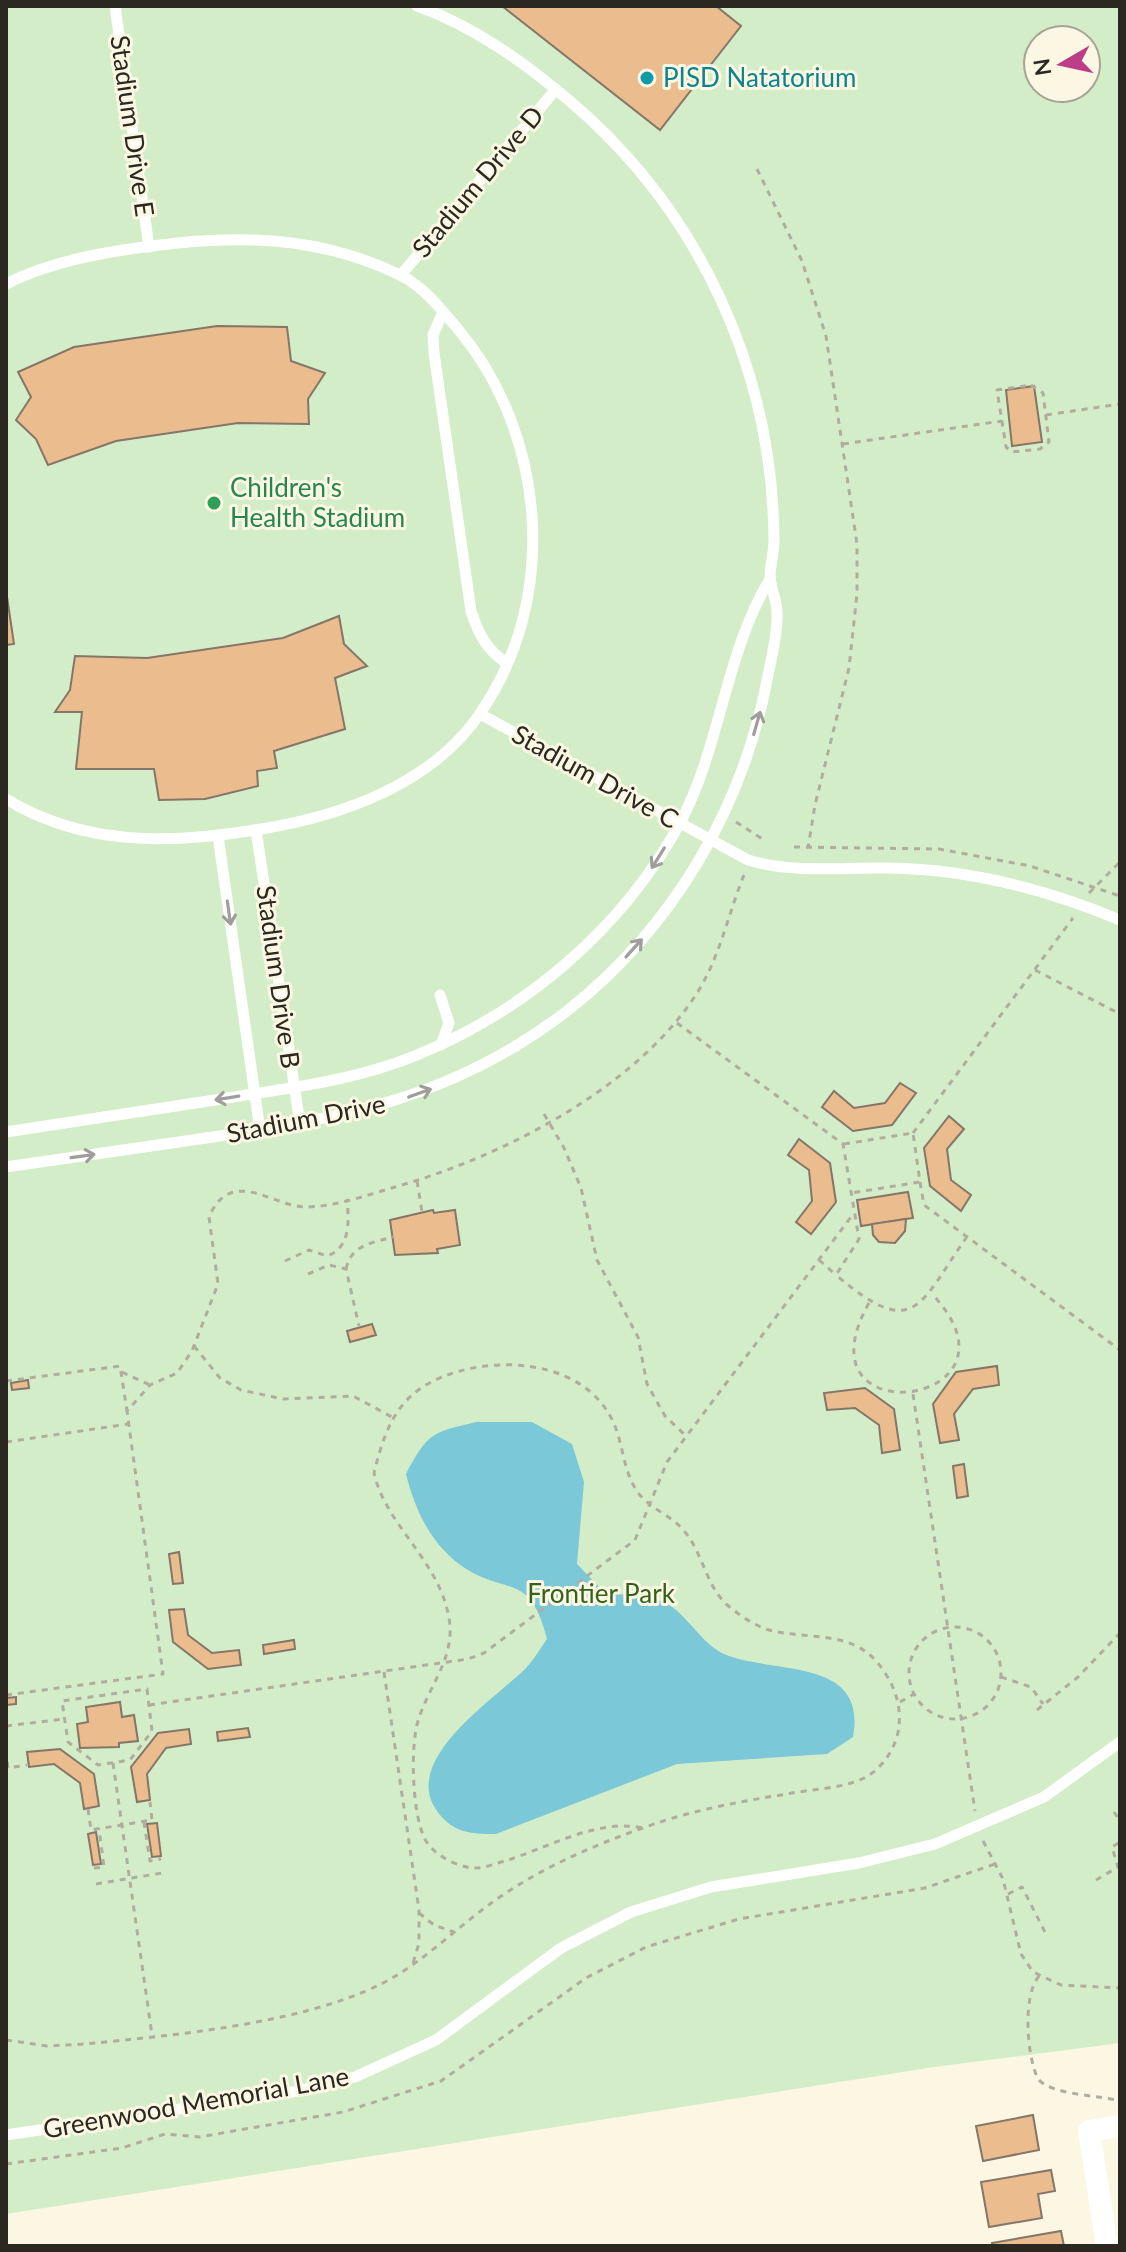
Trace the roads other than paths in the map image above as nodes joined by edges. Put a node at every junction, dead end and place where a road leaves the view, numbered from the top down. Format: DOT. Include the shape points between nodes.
graph roads {
  1 [pos="115,6"];
  2 [pos="417,6"];
  3 [pos="556,89"];
  4 [pos="149,247"];
  5 [pos="401,275"];
  6 [pos="6,284"];
  7 [pos="443,312"];
  8 [pos="770,579"];
  9 [pos="507,663"];
  10 [pos="480,714"];
  11 [pos="6,799"];
  12 [pos="680,823"];
  13 [pos="256,830"];
  14 [pos="218,836"];
  15 [pos="710,840"];
  16 [pos="1120,920"];
  17 [pos="440,995"];
  18 [pos="441,1045"];
  19 [pos="294,1087"];
  20 [pos="255,1094"];
  21 [pos="300,1124"];
  22 [pos="260,1130"];
  23 [pos="6,1132"];
  24 [pos="6,1167"];
  25 [pos="1120,1742"];
  26 [pos="1120,2126"];
  27 [pos="6,2135"];
  28 [pos="1107,2246"];
  1 -- 4 [label="lane, Stadium Drive E"];
  2 -- 3 [label="lane, Stadium Drive" via="498,47"];
  3 -- 5 [label="lane, Stadium Drive D"];
  3 -- 8 [label="lane, Stadium Drive" via="657,189 712,276 752,387 766,454 774,544"];
  4 -- 5 [label="lane" via="268,238 319,247"];
  4 -- 6 [label="lane" via="47,268"];
  5 -- 7 [label="lane"];
  7 -- 9 [label="lane" via="433,335 434,353 471,611 481,636"];
  7 -- 9 [label="lane" via="500,392 525,468 533,554 525,609"];
  8 -- 12 [label="lane, Stadium Drive" via="752,609 714,745"];
  15 -- 8 [label="lane, Stadium Drive, one-way" via="736,787 760,714 777,613"];
  9 -- 10 [label="lane"];
  10 -- 12 [label="lane, Stadium Drive C"];
  10 -- 13 [label="lane" via="425,768 374,797 323,816"];
  11 -- 14 [label="lane" via="48,820 102,835 166,840"];
  12 -- 15 [label="lane, Stadium Drive C"];
  12 -- 18 [label="lane, Stadium Drive, one-way" via="637,890 578,953 497,1017"];
  13 -- 14 [label="lane"];
  13 -- 19 [label="lane, Stadium Drive B"];
  14 -- 20 [label="lane, Stadium Drive B, one-way"];
  15 -- 16 [label="lane" via="748,860 788,870 888,868 979,877 1051,894"];
  21 -- 15 [label="lane, Stadium Drive, one-way" via="374,1109 434,1088 545,1027 639,942 684,886"];
  17 -- 18 [label="lane" via="449,1023"];
  18 -- 19 [label="lane, Stadium Drive" via="386,1066"];
  19 -- 20 [label="lane, Stadium Drive"];
  19 -- 21 [label="lane, Stadium Drive B"];
  20 -- 22 [label="lane, Stadium Drive B"];
  20 -- 23 [label="lane, Stadium Drive, one-way"];
  21 -- 22 [label="lane, Stadium Drive"];
  24 -- 22 [label="lane, Stadium Drive, one-way"];
  25 -- 27 [label="lane, Greenwood Memorial Lane" via="1044,1797 935,1844 859,1863 711,1887 631,1912 561,1948 436,2040 355,2077 293,2092"];
  26 -- 28 [label="street" via="1089,2131"];
}
